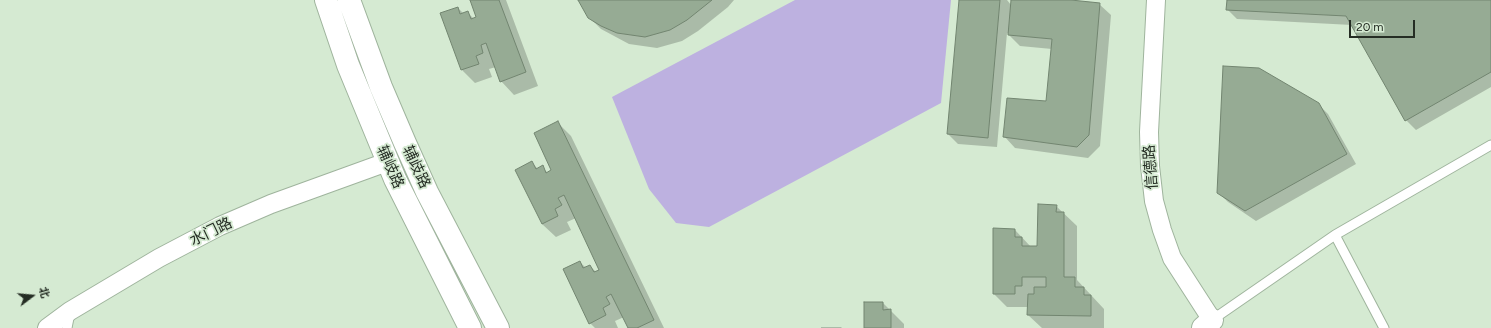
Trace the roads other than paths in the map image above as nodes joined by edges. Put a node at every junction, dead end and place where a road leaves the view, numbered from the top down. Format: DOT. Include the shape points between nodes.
graph roads {
  1 [pos="326,0"];
  2 [pos="349,0"];
  3 [pos="1156,0"];
  4 [pos="1491,145"];
  5 [pos="387,162"];
  6 [pos="1335,235"];
  7 [pos="68,320"];
  8 [pos="1208,324"];
  9 [pos="47,328"];
  10 [pos="470,328"];
  11 [pos="498,328"];
  12 [pos="1384,328"];
  1 -- 5 [label="street, 辅岐路" via="348,65"];
  2 -- 11 [label="street, 辅歧路" via="405,143"];
  3 -- 8 [label="street, 信德路" via="1149,132 1154,201 1172,258"];
  4 -- 6 [label="lane"];
  5 -- 7 [label="street, 水门路" via="271,204 220,226 159,258"];
  5 -- 10 [label="street, 辅岐路" via="420,233"];
  6 -- 8 [label="lane"];
  6 -- 12 [label="lane"];
  7 -- 9 [label="street, 水门路"];
}
